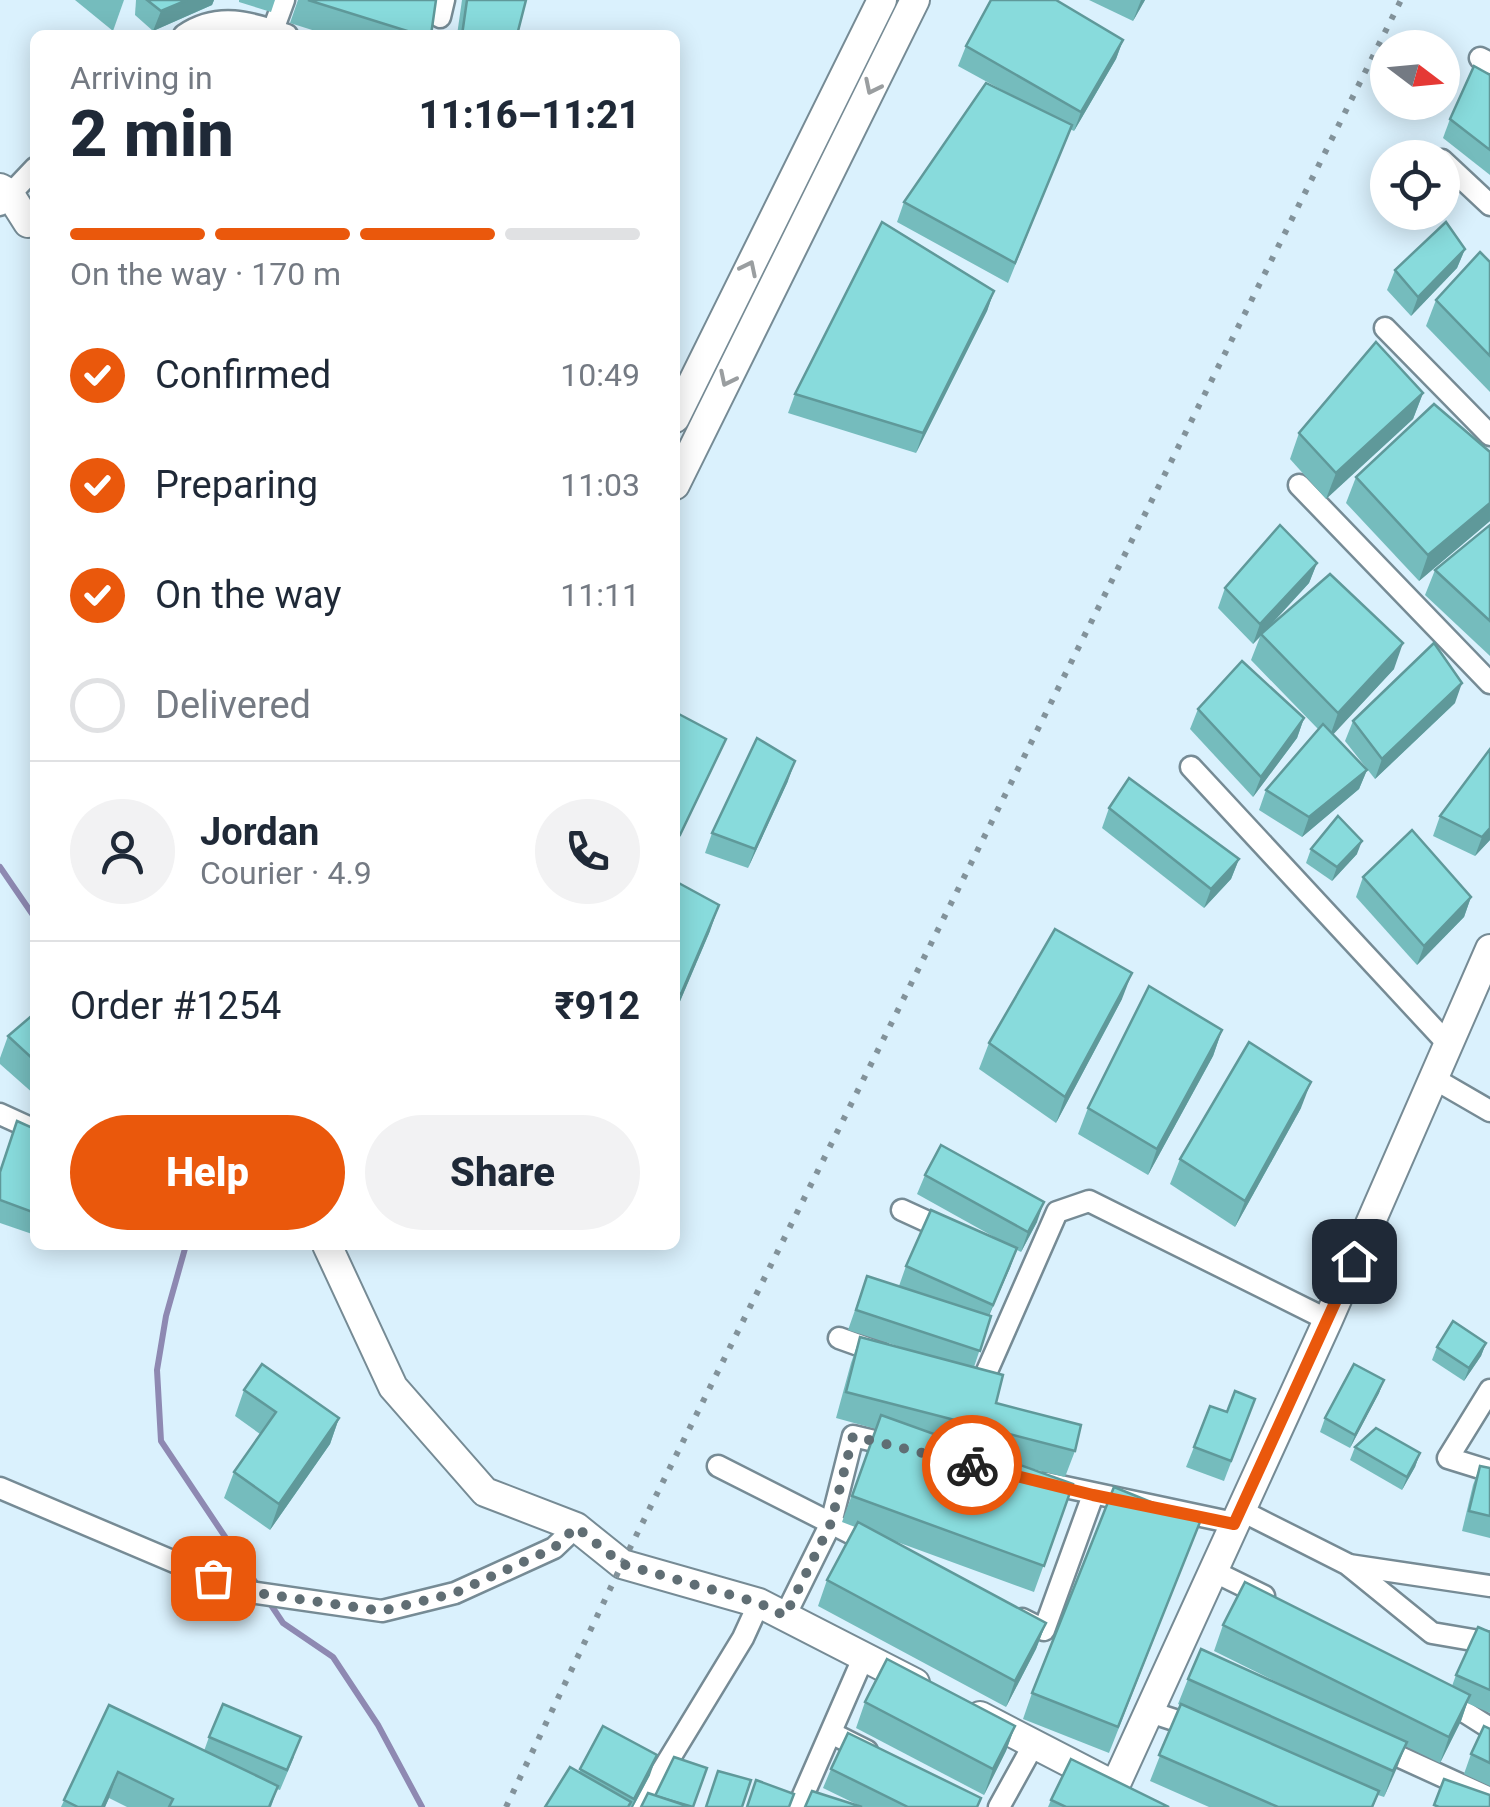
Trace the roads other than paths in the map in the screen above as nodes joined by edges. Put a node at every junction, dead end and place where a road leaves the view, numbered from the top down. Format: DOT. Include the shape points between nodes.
graph roads {
  1 [pos="225,0"];
  2 [pos="284,0"];
  3 [pos="882,0"];
  4 [pos="915,0"];
  5 [pos="218,21"];
  6 [pos="191,30"];
  7 [pos="270,30"];
  8 [pos="280,30"];
  9 [pos="30,172"];
  10 [pos="1460,176"];
  11 [pos="3,195"];
  12 [pos="1490,204"];
  13 [pos="21,223"];
  14 [pos="1385,328"];
  15 [pos="680,408"];
  16 [pos="1490,434"];
  17 [pos="680,475"];
  18 [pos="1299,485"];
  19 [pos="1490,683"];
  20 [pos="1191,767"];
  21 [pos="1490,949"];
  22 [pos="1448,1044"];
  23 [pos="1433,1078"];
  24 [pos="1490,1111"];
  25 [pos="0,1114"];
  26 [pos="30,1128"];
  27 [pos="902,1210"];
  28 [pos="966,1240"];
  29 [pos="328,1250"];
  30 [pos="1328,1320"];
  31 [pos="839,1338"];
  32 [pos="910,1362"];
  33 [pos="962,1381"];
  34 [pos="1490,1390"];
  35 [pos="908,1449"];
  36 [pos="718,1466"];
  37 [pos="1490,1471"];
  38 [pos="1019,1477"];
  39 [pos="0,1488"];
  40 [pos="1093,1495"];
  41 [pos="1237,1516"];
  42 [pos="831,1523"];
  43 [pos="576,1527"];
  44 [pos="902,1558"];
  45 [pos="1347,1564"];
  46 [pos="1213,1571"];
  47 [pos="1490,1586"];
  48 [pos="1278,1602"];
  49 [pos="759,1603"];
  50 [pos="1008,1612"];
  51 [pos="785,1616"];
  52 [pos="1490,1644"];
  53 [pos="864,1656"];
  54 [pos="1418,1682"];
  55 [pos="1150,1712"];
  56 [pos="1490,1728"];
  57 [pos="831,1732"];
  58 [pos="1218,1734"];
  59 [pos="1363,1740"];
  60 [pos="1034,1744"];
  61 [pos="881,1757"];
  62 [pos="1490,1798"];
  63 [pos="807,1800"];
  64 [pos="640,1807"];
  65 [pos="999,1807"];
  1 -- 5 [label="street"];
  2 -- 8 [label="street"];
  15 -- 3 [label="street, one-way"];
  4 -- 17 [label="street, one-way"];
  5 -- 6 [label="street"];
  5 -- 7 [label="street"];
  9 -- 11 [label="street"];
  10 -- 12 [label="street"];
  11 -- 13 [label="street"];
  14 -- 16 [label="street"];
  18 -- 19 [label="street"];
  20 -- 22 [label="street"];
  21 -- 22 [label="street"];
  22 -- 23 [label="street"];
  23 -- 24 [label="street"];
  23 -- 30 [label="street"];
  25 -- 26 [label="street"];
  27 -- 28 [label="street"];
  29 -- 43 [label="street" via="393,1388 485,1492"];
  30 -- 33 [label="street" via="1088,1200 1049,1207 980,1387"];
  30 -- 41 [label="street"];
  31 -- 32 [label="street"];
  34 -- 37 [label="street" via="1448,1458"];
  35 -- 42 [label="street" via="853,1436"];
  36 -- 42 [label="street"];
  38 -- 40 [label="street"];
  39 -- 43 [label="street" via="243,1591 382,1611 455,1593 554,1548"];
  40 -- 41 [label="street"];
  40 -- 50 [label="street" via="1044,1630"];
  41 -- 45 [label="street"];
  41 -- 46 [label="street"];
  42 -- 44 [label="street"];
  42 -- 51 [label="street"];
  43 -- 49 [label="street" via="622,1564"];
  45 -- 47 [label="street"];
  45 -- 52 [label="street" via="1432,1633"];
  46 -- 48 [label="street"];
  46 -- 55 [label="street" via="1186,1656"];
  49 -- 51 [label="street"];
  49 -- 64 [label="street"];
  51 -- 53 [label="street"];
  53 -- 57 [label="street"];
  53 -- 60 [label="street"];
  54 -- 56 [label="street"];
  55 -- 58 [label="street"];
  55 -- 60 [label="street" via="1121,1790"];
  57 -- 61 [label="street"];
  57 -- 63 [label="street"];
  59 -- 62 [label="street"];
  60 -- 65 [label="street"];
}
